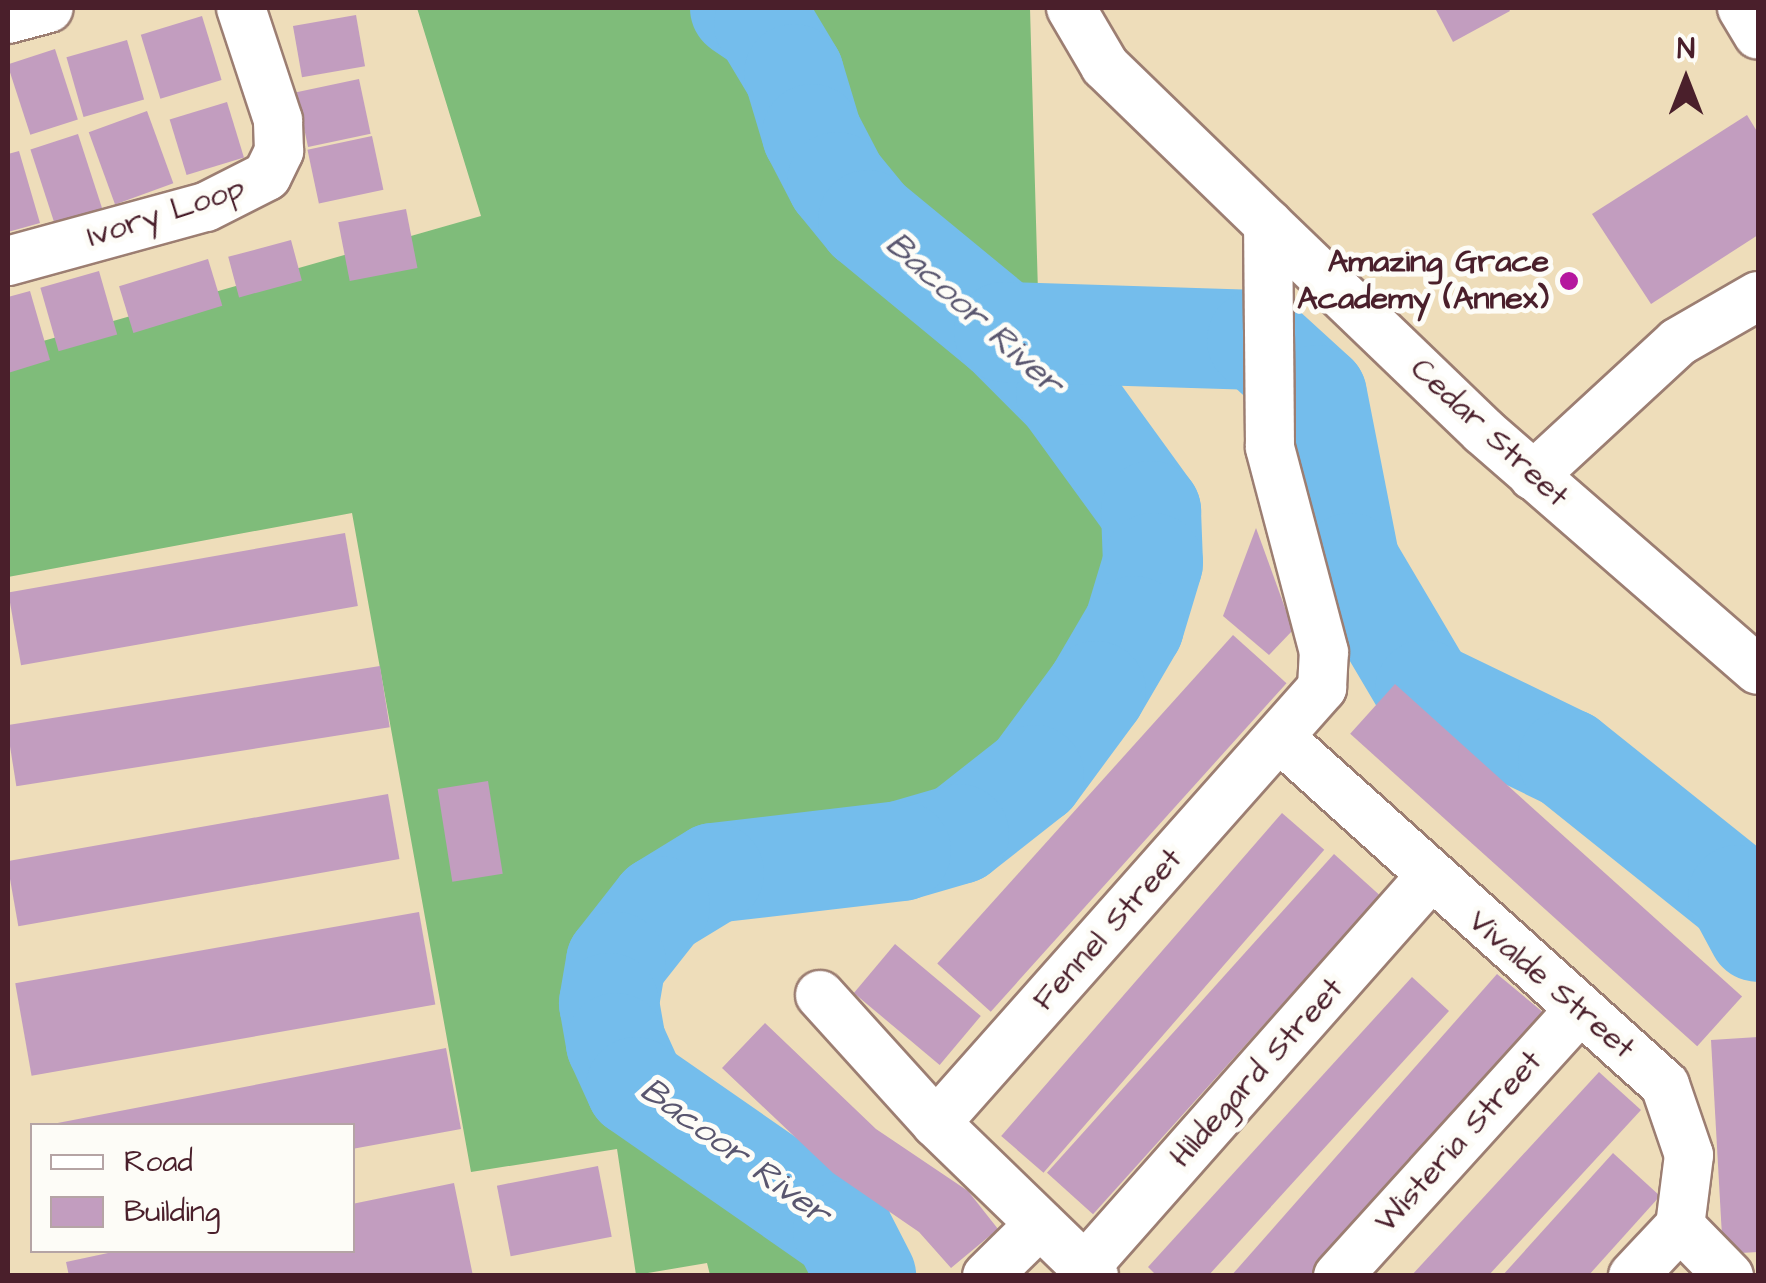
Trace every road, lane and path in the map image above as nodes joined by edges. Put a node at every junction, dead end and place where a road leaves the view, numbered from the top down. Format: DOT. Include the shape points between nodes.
graph roads {
  1 [pos="49,8"];
  2 [pos="240,8"];
  3 [pos="1071,8"];
  4 [pos="1742,8"];
  5 [pos="8,20"];
  6 [pos="1758,36"];
  7 [pos="1268,224"];
  8 [pos="8,261"];
  9 [pos="1758,296"];
  10 [pos="1533,476"];
  11 [pos="1758,670"];
  12 [pos="1280,738"];
  13 [pos="1429,878"];
  14 [pos="820,995"];
  15 [pos="1580,1009"];
  16 [pos="936,1123"];
  17 [pos="1040,1224"];
  18 [pos="1680,1226"];
  19 [pos="1089,1271"];
  20 [pos="988,1276"];
  21 [pos="1338,1276"];
  22 [pos="1633,1276"];
  23 [pos="1729,1276"];
  1 -- 5 [label="street"];
  2 -- 8 [label="street, Ivory Loop" via="278,120 278,151 267,176 206,207"];
  3 -- 7 [label="street, Cedar Street" via="1105,66"];
  4 -- 6 [label="street"];
  7 -- 10 [label="street, Cedar Street"];
  7 -- 12 [label="street, Fennel Street" via="1266,383 1275,482 1324,652 1322,688"];
  9 -- 10 [label="street" via="1678,342"];
  10 -- 11 [label="street, Cedar Street"];
  12 -- 13 [label="street, Vivalde Street"];
  12 -- 16 [label="street, Fennel Street"];
  13 -- 15 [label="street, Vivalde Street"];
  13 -- 19 [label="street, Hildegard Street"];
  14 -- 16 [label="street"];
  15 -- 18 [label="street, Vivalde Street" via="1664,1085 1682,1120 1689,1155"];
  15 -- 21 [label="street, Wisteria Street"];
  16 -- 17 [label="street"];
  17 -- 19 [label="street"];
  17 -- 20 [label="street"];
  18 -- 22 [label="street"];
  18 -- 23 [label="street"];
}
